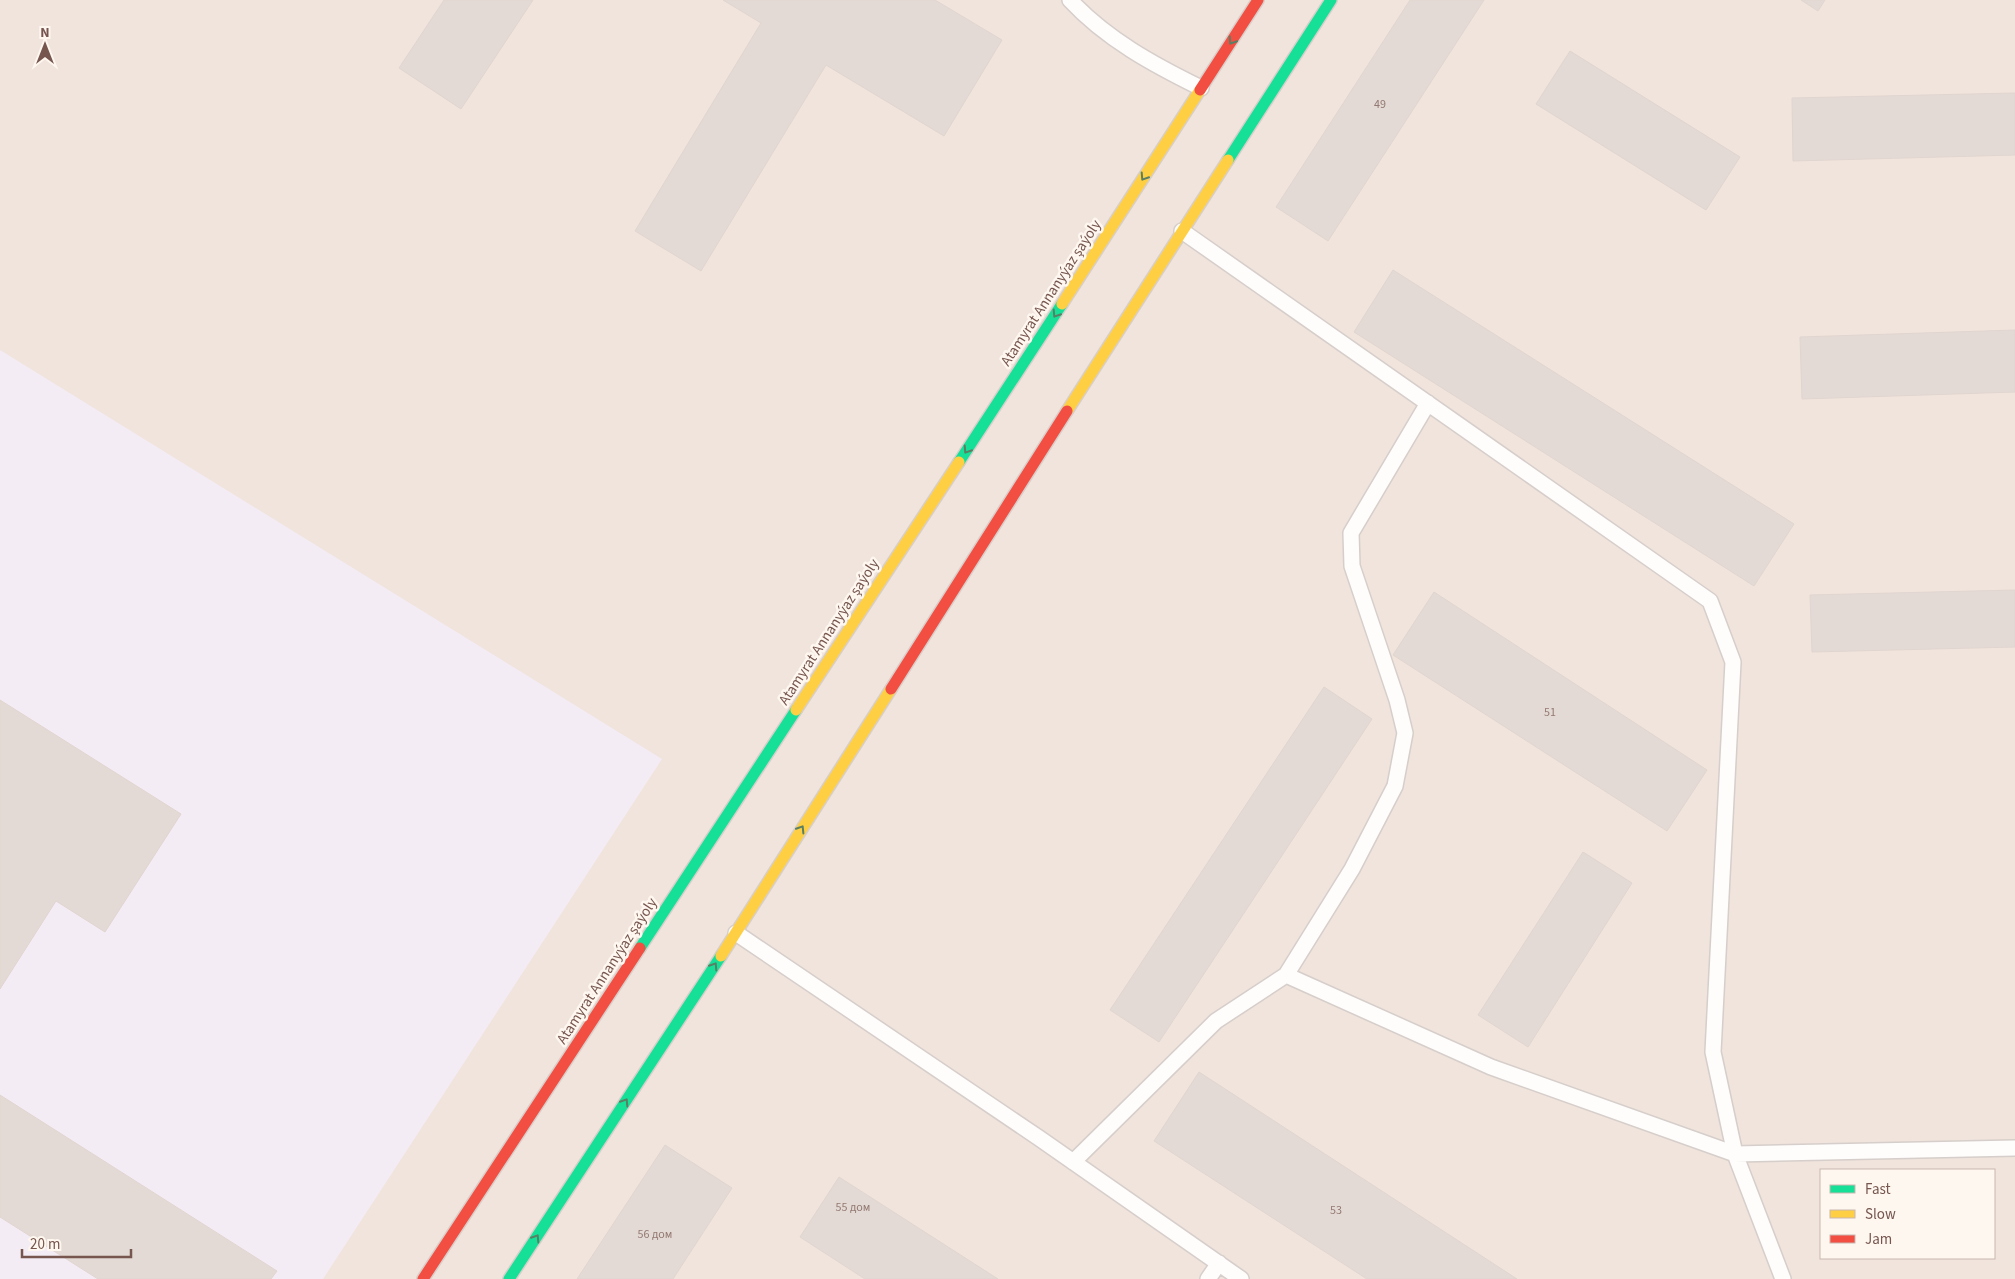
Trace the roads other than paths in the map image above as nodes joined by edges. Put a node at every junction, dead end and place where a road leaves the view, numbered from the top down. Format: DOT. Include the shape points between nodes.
graph roads {
  1 [pos="1070,0"];
  2 [pos="1258,0"];
  3 [pos="1332,0"];
  4 [pos="1201,88"];
  5 [pos="1182,231"];
  6 [pos="1428,403"];
  7 [pos="736,933"];
  8 [pos="1286,975"];
  9 [pos="2015,1148"];
  10 [pos="1735,1154"];
  11 [pos="1073,1162"];
  12 [pos="1219,1263"];
  13 [pos="423,1279"];
  14 [pos="509,1279"];
  15 [pos="1208,1279"];
  16 [pos="1241,1279"];
  17 [pos="1783,1279"];
  1 -- 4 [label="lane" via="1083,14 1152,64"];
  2 -- 4 [label="street, Atamyrat Annanyýaz şaýoly, one-way"];
  3 -- 5 [label="street"];
  4 -- 13 [label="street, Atamyrat Annanyýaz şaýoly, one-way"];
  5 -- 6 [label="lane"];
  7 -- 5 [label="street, one-way"];
  6 -- 8 [label="lane" via="1351,534 1352,566 1405,733 1395,786 1352,869"];
  6 -- 10 [label="lane" via="1710,601 1733,662 1713,1052"];
  7 -- 11 [label="lane"];
  14 -- 7 [label="street, one-way"];
  8 -- 10 [label="lane" via="1491,1067"];
  8 -- 11 [label="lane" via="1216,1021"];
  9 -- 10 [label="lane"];
  10 -- 17 [label="lane"];
  11 -- 12 [label="lane"];
  12 -- 15 [label="lane"];
  12 -- 16 [label="lane"];
}
